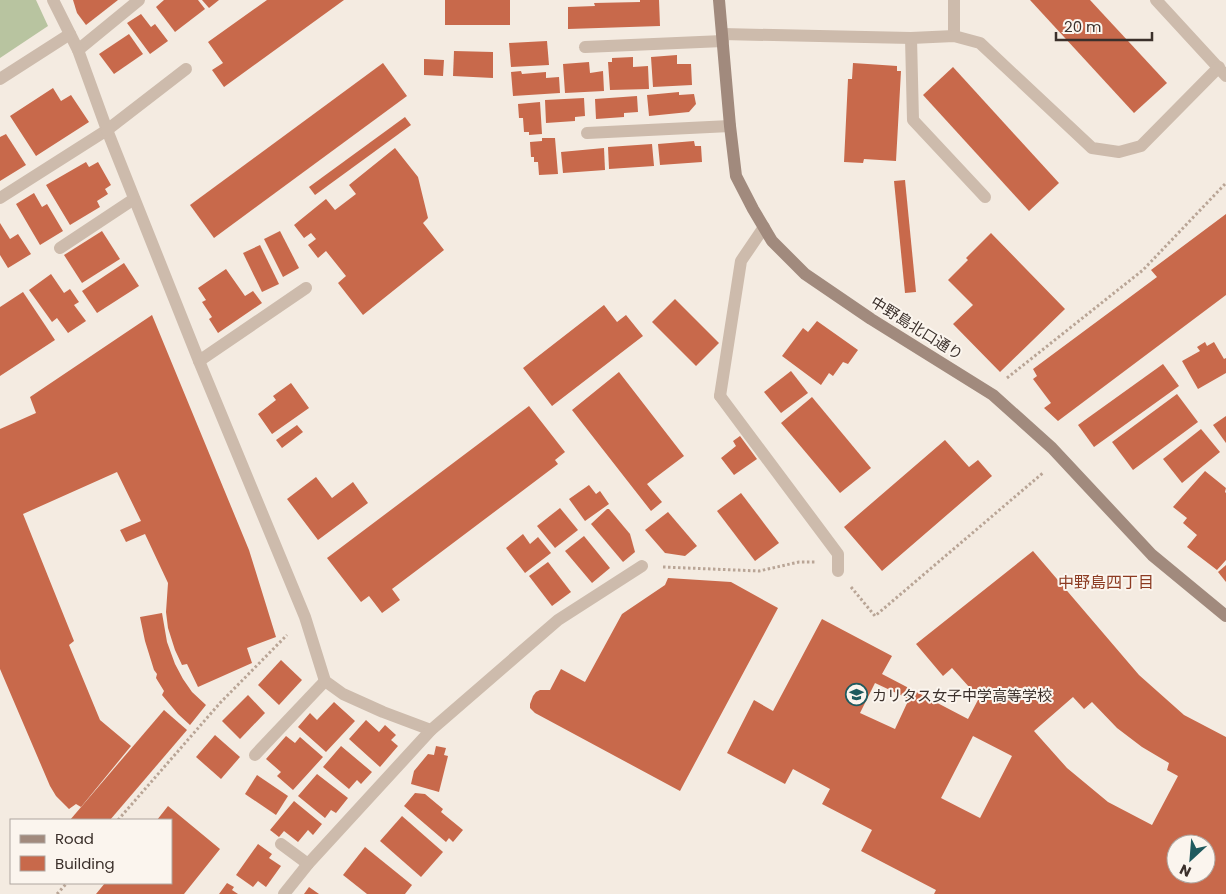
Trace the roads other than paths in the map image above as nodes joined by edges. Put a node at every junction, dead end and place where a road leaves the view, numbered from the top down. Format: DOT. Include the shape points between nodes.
graph roads {
  1 [pos="53,0"];
  2 [pos="139,0"];
  3 [pos="719,0"];
  4 [pos="954,0"];
  5 [pos="1156,0"];
  6 [pos="70,34"];
  7 [pos="954,36"];
  8 [pos="723,37"];
  9 [pos="911,38"];
  10 [pos="585,47"];
  11 [pos="78,50"];
  12 [pos="186,69"];
  13 [pos="1222,71"];
  14 [pos="0,79"];
  15 [pos="730,126"];
  16 [pos="107,130"];
  17 [pos="587,132"];
  18 [pos="985,197"];
  19 [pos="0,198"];
  20 [pos="134,199"];
  21 [pos="764,228"];
  22 [pos="60,248"];
  23 [pos="306,288"];
  24 [pos="199,361"];
  25 [pos="642,566"];
  26 [pos="838,571"];
  27 [pos="1226,616"];
  28 [pos="325,681"];
  29 [pos="431,730"];
  30 [pos="254,755"];
  31 [pos="281,844"];
  32 [pos="308,864"];
  33 [pos="284,894"];
  1 -- 6 [label="street"];
  2 -- 11 [label="street"];
  3 -- 8 [label="street, 中野島北口通り"];
  4 -- 7 [label="street"];
  5 -- 13 [label="street"];
  6 -- 11 [label="street"];
  6 -- 14 [label="street"];
  7 -- 9 [label="street"];
  7 -- 13 [label="street" via="980,43 1092,148 1119,152 1141,146"];
  8 -- 9 [label="street"];
  8 -- 10 [label="street"];
  8 -- 15 [label="street, 中野島北口通り"];
  9 -- 18 [label="street" via="914,120"];
  11 -- 16 [label="street"];
  12 -- 16 [label="street"];
  15 -- 17 [label="street"];
  15 -- 21 [label="street, 中野島北口通り" via="736,176"];
  16 -- 19 [label="street"];
  16 -- 20 [label="street"];
  20 -- 22 [label="street"];
  20 -- 24 [label="street"];
  21 -- 26 [label="street" via="741,261 720,396 838,554"];
  21 -- 27 [label="street, 中野島北口通り" via="772,241 805,274 993,395 1052,448 1152,555"];
  23 -- 24 [label="street"];
  24 -- 28 [label="street" via="305,617"];
  25 -- 29 [label="street" via="558,620"];
  28 -- 29 [label="street" via="351,698"];
  28 -- 30 [label="street"];
  29 -- 32 [label="street"];
  31 -- 32 [label="street"];
  32 -- 33 [label="street"];
}
